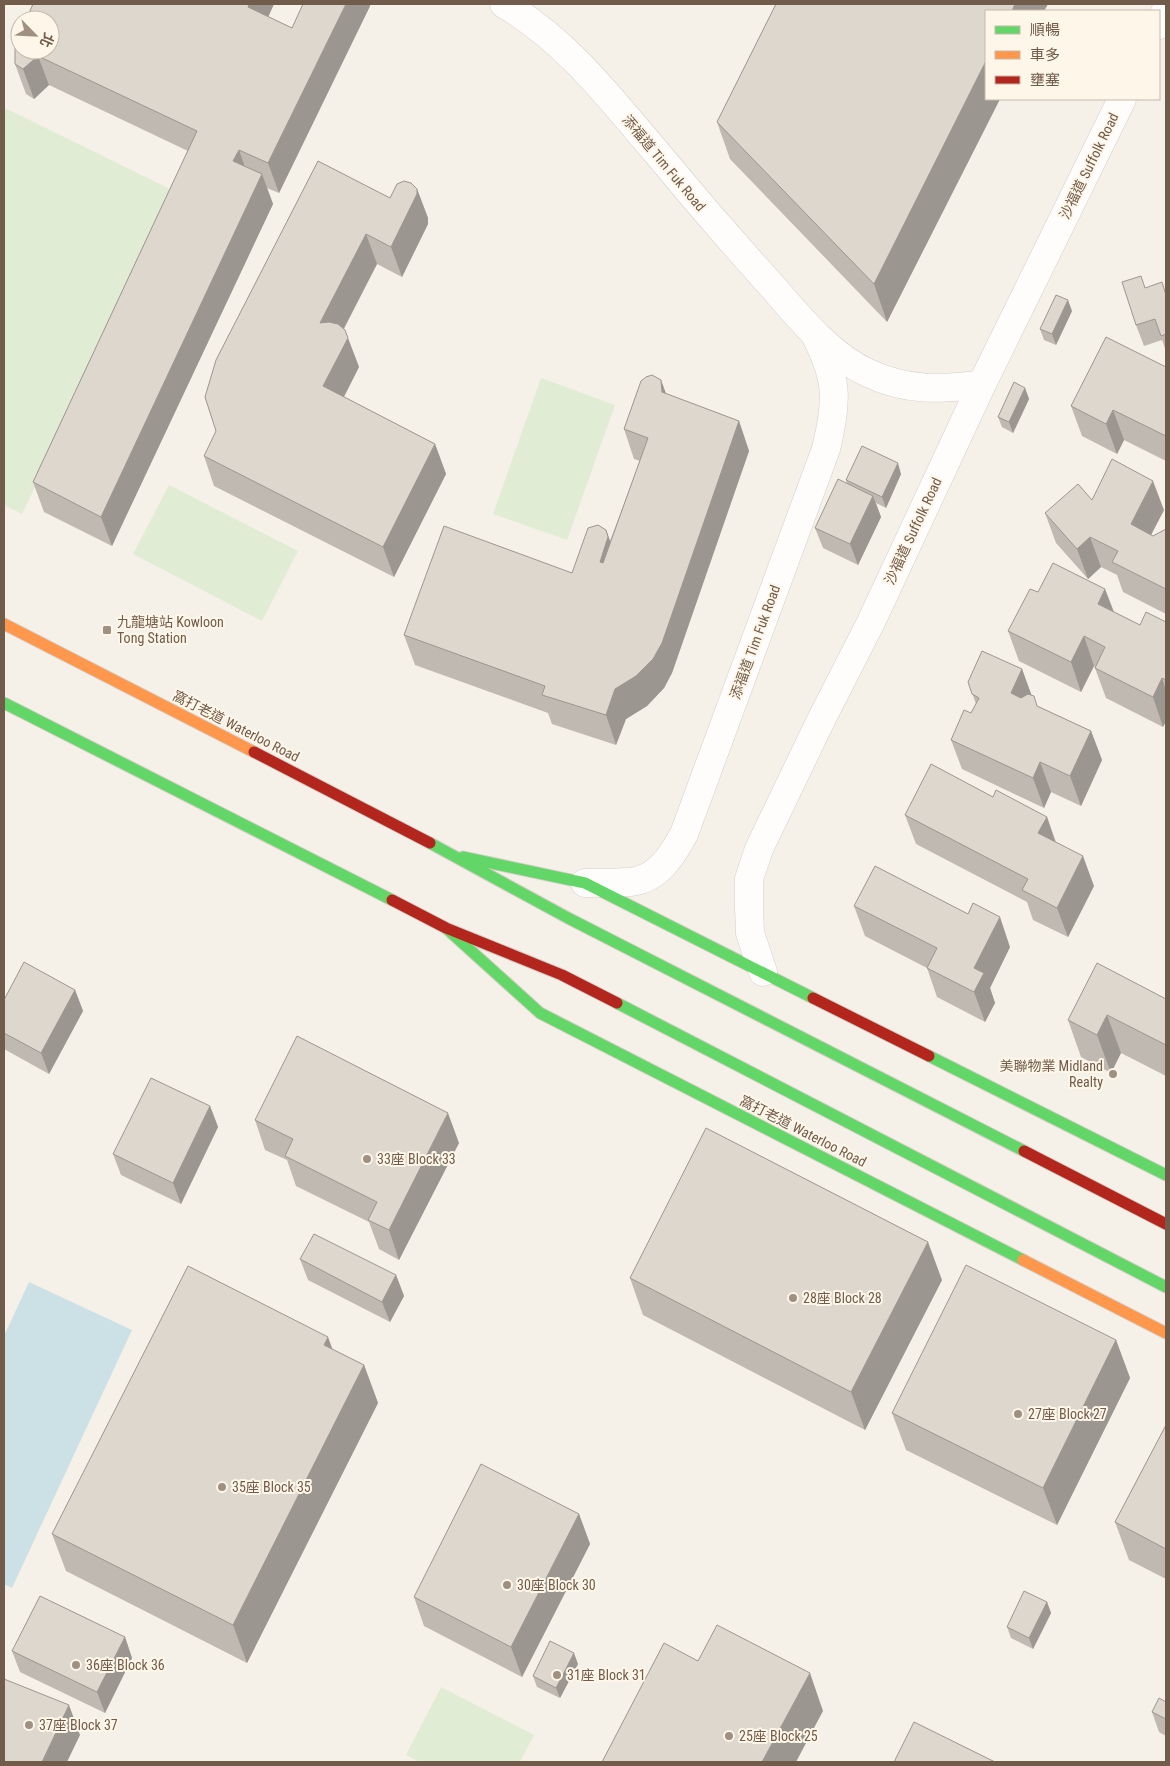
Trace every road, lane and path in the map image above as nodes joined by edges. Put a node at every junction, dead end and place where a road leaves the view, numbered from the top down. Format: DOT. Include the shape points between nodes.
graph roads {
  1 [pos="504,4"];
  2 [pos="1166,10"];
  3 [pos="1160,23"];
  4 [pos="1122,100"];
  5 [pos="814,333"];
  6 [pos="982,384"];
  7 [pos="4,624"];
  8 [pos="4,702"];
  9 [pos="454,855"];
  10 [pos="585,883"];
  11 [pos="446,928"];
  12 [pos="763,972"];
  13 [pos="1166,1175"];
  14 [pos="1166,1224"];
  15 [pos="1166,1287"];
  16 [pos="1166,1333"];
  1 -- 5 [label="street, 添福道 Tim Fuk Road" via="553,38 588,72 710,218"];
  2 -- 3 [label="street"];
  4 -- 6 [label="street, 沙福道 Suffolk Road"];
  5 -- 6 [label="street, 添福道 Tim Fuk Road" via="867,373 897,384 948,389"];
  5 -- 10 [label="street, 添福道 Tim Fuk Road" via="833,378 833,420 826,449 684,834 672,856 655,873 636,881"];
  6 -- 12 [label="street, 沙福道 Suffolk Road" via="871,622 759,849 749,879 749,907 750,934"];
  7 -- 9 [label="main road, 窩打老道 Waterloo Road"];
  8 -- 11 [label="main road, 窩打老道 Waterloo Road"];
  9 -- 10 [label="main road, 窩打老道 Waterloo Road"];
  9 -- 14 [label="main road, 窩打老道 Waterloo Road" via="568,918"];
  10 -- 12 [label="main road, 窩打老道 Waterloo Road"];
  11 -- 15 [label="main road, 窩打老道 Waterloo Road" via="562,975"];
  11 -- 16 [label="main road, 窩打老道 Waterloo Road" via="540,1013"];
  12 -- 13 [label="main road, 窩打老道 Waterloo Road"];
}
